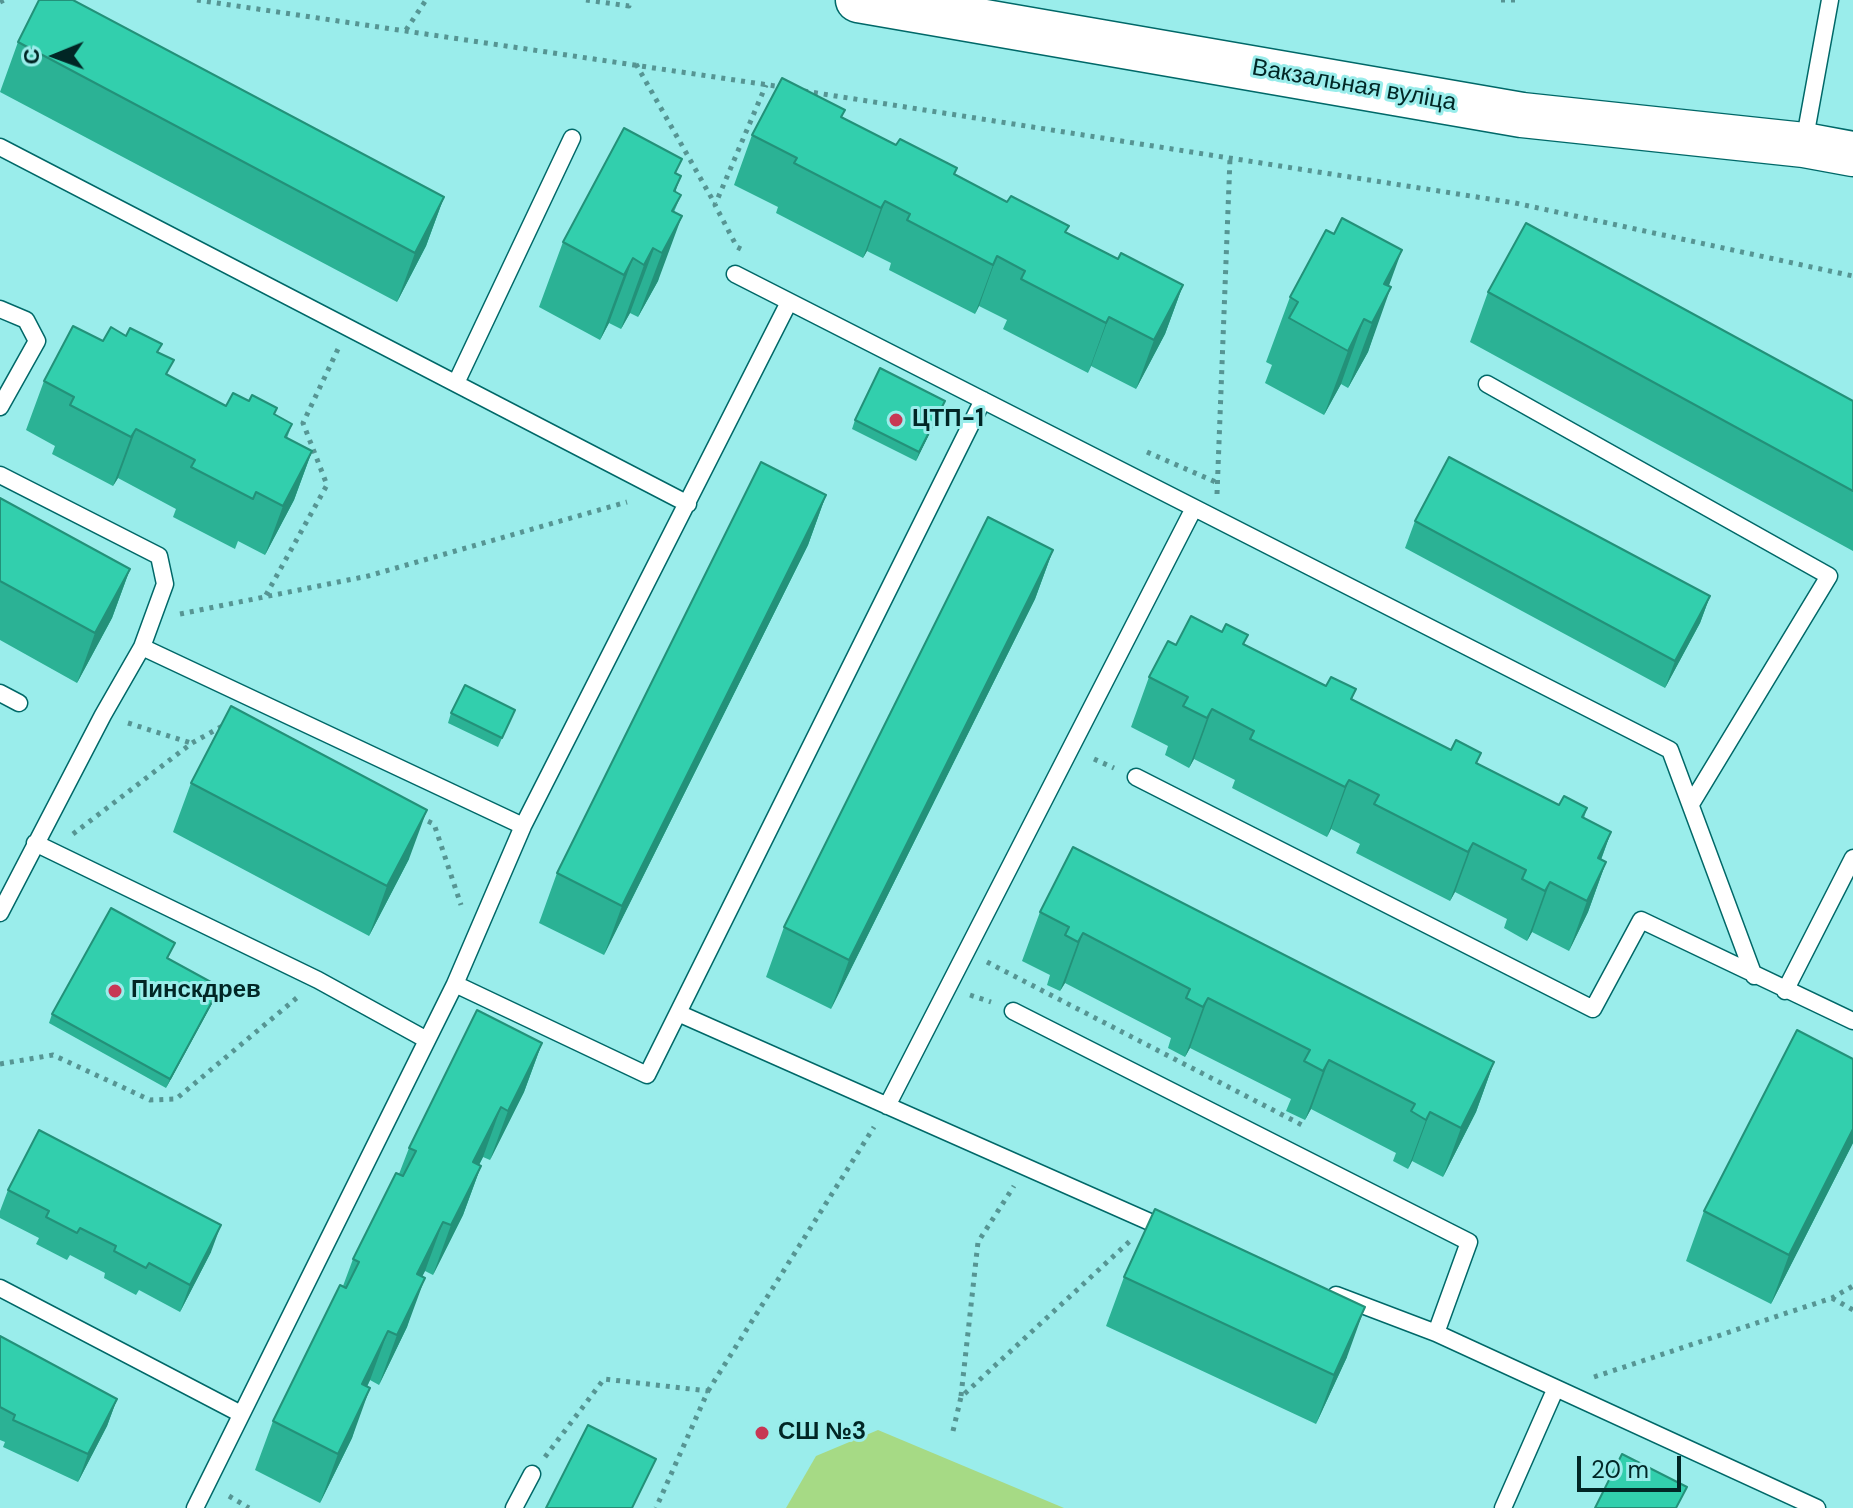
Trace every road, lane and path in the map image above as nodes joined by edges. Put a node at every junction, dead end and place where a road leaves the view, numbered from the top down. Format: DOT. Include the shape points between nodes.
graph roads {
  1 [pos="197,0"];
  2 [pos="426,0"];
  3 [pos="586,0"];
  4 [pos="630,0"];
  5 [pos="858,0"];
  6 [pos="1501,0"];
  7 [pos="1516,0"];
  8 [pos="1830,0"];
  9 [pos="406,30"];
  10 [pos="636,64"];
  11 [pos="766,85"];
  12 [pos="572,138"];
  13 [pos="1804,145"];
  14 [pos="0,147"];
  15 [pos="1853,154"];
  16 [pos="1230,158"];
  17 [pos="715,205"];
  18 [pos="737,247"];
  19 [pos="735,274"];
  20 [pos="1853,276"];
  21 [pos="789,302"];
  22 [pos="0,309"];
  23 [pos="347,330"];
  24 [pos="456,383"];
  25 [pos="1487,384"];
  26 [pos="983,400"];
  27 [pos="0,407"];
  28 [pos="0,475"];
  29 [pos="662,492"];
  30 [pos="688,504"];
  31 [pos="1194,508"];
  32 [pos="1216,519"];
  33 [pos="265,596"];
  34 [pos="151,621"];
  35 [pos="142,647"];
  36 [pos="0,693"];
  37 [pos="19,703"];
  38 [pos="103,715"];
  39 [pos="239,730"];
  40 [pos="192,743"];
  41 [pos="1136,777"];
  42 [pos="1691,804"];
  43 [pos="406,811"];
  44 [pos="523,826"];
  45 [pos="35,843"];
  46 [pos="61,856"];
  47 [pos="1853,858"];
  48 [pos="0,913"];
  49 [pos="474,945"];
  50 [pos="1754,976"];
  51 [pos="318,980"];
  52 [pos="455,984"];
  53 [pos="1785,991"];
  54 [pos="1013,1011"];
  55 [pos="678,1013"];
  56 [pos="1853,1021"];
  57 [pos="427,1040"];
  58 [pos="0,1064"];
  59 [pos="887,1106"];
  60 [pos="1026,1168"];
  61 [pos="1149,1223"];
  62 [pos="1178,1234"];
  63 [pos="1853,1286"];
  64 [pos="0,1288"];
  65 [pos="1321,1289"];
  66 [pos="1832,1298"];
  67 [pos="1853,1310"];
  68 [pos="1436,1333"];
  69 [pos="1555,1390"];
  70 [pos="708,1391"];
  71 [pos="961,1397"];
  72 [pos="241,1414"];
  73 [pos="953,1431"];
  74 [pos="532,1474"];
  75 [pos="195,1508"];
  76 [pos="514,1508"];
  77 [pos="656,1508"];
  78 [pos="1503,1508"];
  79 [pos="1817,1508"];
  1 -- 9 [label="path"];
  2 -- 9 [label="path"];
  3 -- 4 [label="path" via="629,6"];
  5 -- 13 [label="main road, Вакзальная вуліца" via="1522,115"];
  6 -- 7 [label="path"];
  8 -- 13 [label="lane"];
  9 -- 10 [label="path"];
  10 -- 11 [label="path"];
  10 -- 17 [label="path"];
  11 -- 16 [label="path"];
  11 -- 17 [label="path"];
  12 -- 24 [label="lane"];
  13 -- 15 [label="main road, Вакзальная вуліца"];
  14 -- 23 [label="lane"];
  16 -- 20 [label="path" via="1515,203"];
  16 -- 32 [label="path"];
  17 -- 18 [label="path"];
  19 -- 21 [label="lane"];
  21 -- 26 [label="lane"];
  21 -- 30 [label="lane"];
  22 -- 27 [label="lane" via="26,320 37,341"];
  23 -- 24 [label="lane"];
  23 -- 33 [label="path" via="303,423 327,485"];
  24 -- 29 [label="lane"];
  25 -- 42 [label="lane" via="1829,576"];
  26 -- 31 [label="lane"];
  26 -- 55 [label="lane"];
  28 -- 34 [label="lane" via="159,556 165,584"];
  29 -- 30 [label="lane"];
  29 -- 33 [label="path" via="368,576"];
  30 -- 44 [label="lane"];
  31 -- 32 [label="lane"];
  31 -- 59 [label="lane"];
  32 -- 42 [label="lane" via="1670,750"];
  33 -- 34 [label="path"];
  34 -- 35 [label="lane"];
  35 -- 38 [label="lane"];
  35 -- 44 [label="lane"];
  36 -- 37 [label="lane"];
  38 -- 40 [label="path"];
  38 -- 45 [label="lane"];
  39 -- 40 [label="path" via="225,724"];
  40 -- 46 [label="path" via="74,830"];
  41 -- 50 [label="lane" via="1593,1009 1641,920"];
  42 -- 50 [label="lane"];
  43 -- 49 [label="path" via="434,824"];
  44 -- 49 [label="lane"];
  45 -- 46 [label="lane"];
  45 -- 48 [label="lane"];
  46 -- 51 [label="lane"];
  47 -- 53 [label="lane"];
  49 -- 52 [label="lane"];
  50 -- 53 [label="lane"];
  51 -- 57 [label="lane"];
  51 -- 58 [label="path" via="176,1099 150,1100 53,1055"];
  52 -- 55 [label="lane" via="647,1075"];
  52 -- 57 [label="lane"];
  53 -- 56 [label="lane"];
  54 -- 68 [label="lane" via="1469,1242"];
  55 -- 59 [label="lane"];
  57 -- 72 [label="lane"];
  59 -- 60 [label="lane"];
  59 -- 70 [label="path"];
  60 -- 61 [label="lane"];
  60 -- 71 [label="path" via="978,1242"];
  61 -- 62 [label="lane"];
  61 -- 71 [label="path"];
  63 -- 66 [label="path"];
  64 -- 72 [label="lane"];
  65 -- 68 [label="lane"];
  66 -- 67 [label="path"];
  66 -- 69 [label="path"];
  68 -- 69 [label="lane"];
  69 -- 78 [label="lane"];
  69 -- 79 [label="lane"];
  70 -- 74 [label="path" via="604,1379"];
  70 -- 77 [label="path"];
  71 -- 73 [label="path"];
  72 -- 75 [label="lane"];
  74 -- 76 [label="lane"];
}
